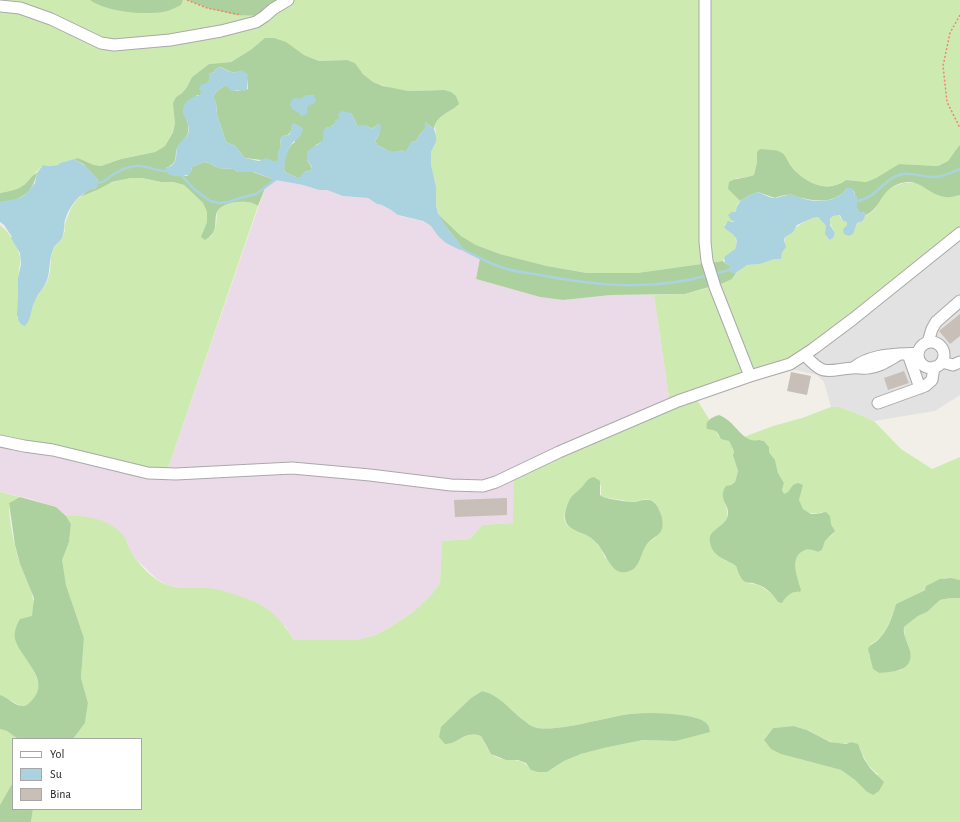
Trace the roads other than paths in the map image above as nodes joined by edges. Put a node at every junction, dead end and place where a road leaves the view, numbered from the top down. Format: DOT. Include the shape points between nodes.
graph roads {
  1 [pos="288,0"];
  2 [pos="706,0"];
  3 [pos="0,6"];
  4 [pos="960,233"];
  5 [pos="960,301"];
  6 [pos="928,342"];
  7 [pos="908,354"];
  8 [pos="805,355"];
  9 [pos="960,362"];
  10 [pos="938,365"];
  11 [pos="750,376"];
  12 [pos="920,388"];
  13 [pos="878,403"];
  14 [pos="0,441"];
  1 -- 3 [label="street" via="256,22 170,40 114,45 101,43 20,8"];
  2 -- 11 [label="street" via="707,261"];
  4 -- 8 [label="street"];
  5 -- 6 [label="street" via="936,322"];
  6 -- 7 [label="street"];
  6 -- 10 [label="street" via="934,342 944,353"];
  7 -- 8 [label="street" via="877,366 835,371 825,371"];
  7 -- 10 [label="street" via="928,368"];
  7 -- 12 [label="street"];
  8 -- 11 [label="street" via="790,364"];
  9 -- 10 [label="street" via="953,365"];
  10 -- 12 [label="street" via="932,380"];
  11 -- 14 [label="street" via="678,401 483,486 451,485 292,468 148,473 67,453"];
  12 -- 13 [label="street"];
}
